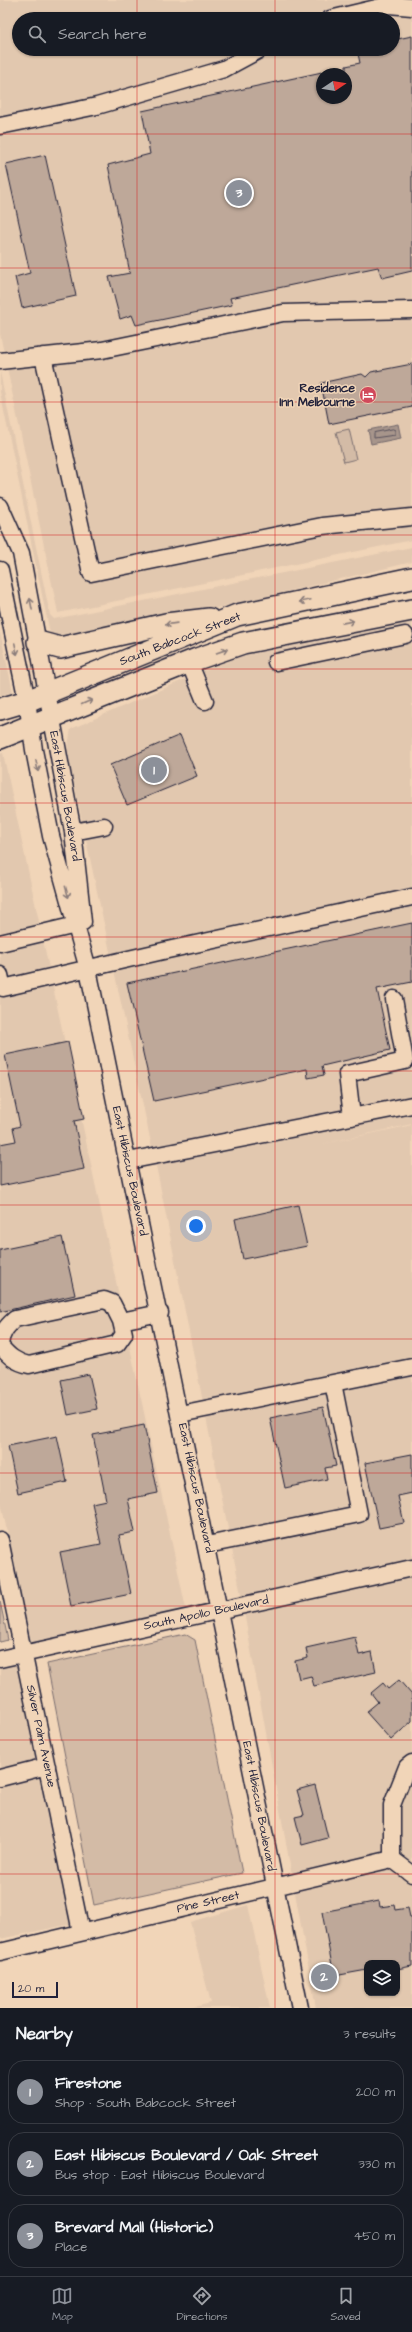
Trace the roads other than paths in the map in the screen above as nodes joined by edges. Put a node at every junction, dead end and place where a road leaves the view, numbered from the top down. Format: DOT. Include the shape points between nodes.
graph roads {
  1 [pos="412,7"];
  2 [pos="360,12"];
  3 [pos="248,56"];
  4 [pos="0,126"];
  5 [pos="412,310"];
  6 [pos="43,356"];
  7 [pos="0,361"];
  8 [pos="0,510"];
  9 [pos="412,516"];
  10 [pos="0,530"];
  11 [pos="0,570"];
  12 [pos="412,578"];
  13 [pos="412,610"];
  14 [pos="237,615"];
  15 [pos="404,635"];
  16 [pos="38,642"];
  17 [pos="189,662"];
  18 [pos="276,662"];
  19 [pos="47,693"];
  20 [pos="27,701"];
  21 [pos="206,701"];
  22 [pos="0,710"];
  23 [pos="51,718"];
  24 [pos="31,727"];
  25 [pos="0,738"];
  26 [pos="104,826"];
  27 [pos="73,832"];
  28 [pos="412,897"];
  29 [pos="76,925"];
  30 [pos="0,943"];
  31 [pos="88,969"];
  32 [pos="0,975"];
  33 [pos="394,999"];
  34 [pos="412,1105"];
  35 [pos="352,1117"];
  36 [pos="128,1162"];
  37 [pos="160,1314"];
  38 [pos="121,1321"];
  39 [pos="0,1345"];
  40 [pos="412,1367"];
  41 [pos="333,1383"];
  42 [pos="180,1414"];
  43 [pos="0,1540"];
  44 [pos="207,1545"];
  45 [pos="412,1568"];
  46 [pos="221,1609"];
  47 [pos="24,1654"];
  48 [pos="0,1659"];
  49 [pos="412,1763"];
  50 [pos="47,1766"];
  51 [pos="0,1778"];
  52 [pos="392,1859"];
  53 [pos="412,1874"];
  54 [pos="275,1886"];
  55 [pos="82,1932"];
  56 [pos="0,1952"];
  57 [pos="300,2008"];
  1 -- 2 [label="street" via="389,5"];
  3 -- 4 [label="street" via="224,69 98,106"];
  5 -- 6 [label="street" via="283,313 102,350"];
  6 -- 7 [label="street"];
  6 -- 9 [label="street" via="91,574 322,526"];
  8 -- 10 [label="street"];
  16 -- 8 [label="street, East Hibiscus Boulevard, one-way" via="21,553"];
  11 -- 20 [label="street, East Hibiscus Boulevard, one-way"];
  12 -- 14 [label="main road, South Babcock Street, one-way"];
  17 -- 13 [label="main road, South Babcock Street, one-way" via="243,644"];
  14 -- 16 [label="main road, one-way" via="166,624 60,648"];
  14 -- 19 [label="main road, South Babcock Street"];
  15 -- 18 [label="street"];
  16 -- 19 [label="street, East Hibiscus Boulevard"];
  17 -- 21 [label="street"];
  23 -- 17 [label="main road, South Babcock Street, one-way"];
  19 -- 20 [label="main road, South Babcock Street"];
  19 -- 23 [label="street, East Hibiscus Boulevard"];
  20 -- 22 [label="main road, South Babcock Street"];
  20 -- 24 [label="street, East Hibiscus Boulevard"];
  23 -- 24 [label="main road, South Babcock Street"];
  23 -- 27 [label="street, East Hibiscus Boulevard"];
  24 -- 25 [label="main road, South Babcock Street"];
  24 -- 29 [label="street, East Hibiscus Boulevard, one-way" via="51,836"];
  26 -- 27 [label="street"];
  27 -- 31 [label="street, East Hibiscus Boulevard"];
  28 -- 31 [label="street"];
  29 -- 30 [label="street"];
  29 -- 31 [label="street, East Hibiscus Boulevard"];
  31 -- 32 [label="street" via="3,988"];
  31 -- 36 [label="street, East Hibiscus Boulevard"];
  33 -- 35 [label="street" via="405,1061 347,1074"];
  34 -- 35 [label="street"];
  35 -- 36 [label="street"];
  36 -- 37 [label="street, East Hibiscus Boulevard"];
  37 -- 38 [label="street"];
  37 -- 42 [label="street, East Hibiscus Boulevard"];
  38 -- 39 [label="street" via="112,1304 104,1300 15,1319 1,1335"];
  38 -- 39 [label="street" via="124,1334 117,1344 29,1365 9,1357"];
  40 -- 41 [label="street"];
  41 -- 42 [label="street"];
  41 -- 44 [label="street" via="358,1514"];
  42 -- 44 [label="street, East Hibiscus Boulevard"];
  43 -- 47 [label="street, Silver Palm Avenue"];
  44 -- 46 [label="street, East Hibiscus Boulevard"];
  45 -- 46 [label="street, South Apollo Boulevard"];
  46 -- 47 [label="street, South Apollo Boulevard"];
  46 -- 54 [label="street, East Hibiscus Boulevard"];
  47 -- 48 [label="street, South Apollo Boulevard"];
  47 -- 50 [label="street, Silver Palm Avenue"];
  49 -- 52 [label="street" via="407,1767 392,1805"];
  50 -- 51 [label="street"];
  50 -- 55 [label="street, Silver Palm Avenue"];
  52 -- 53 [label="street"];
  52 -- 54 [label="street, Pine Street"];
  54 -- 55 [label="street, Pine Street"];
  54 -- 57 [label="street, East Hibiscus Boulevard"];
  55 -- 56 [label="street, Pine Street"];
}
